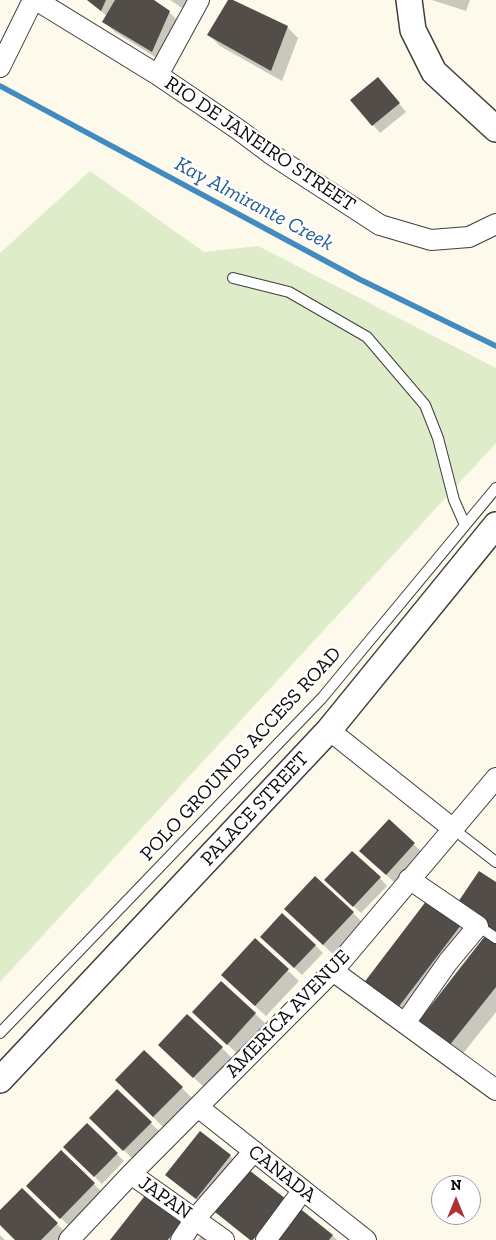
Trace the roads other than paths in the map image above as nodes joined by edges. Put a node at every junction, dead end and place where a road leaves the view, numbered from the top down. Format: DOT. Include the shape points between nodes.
graph roads {
  1 [pos="34,0"];
  2 [pos="199,0"];
  3 [pos="409,0"];
  4 [pos="0,67"];
  5 [pos="158,75"];
  6 [pos="496,129"];
  7 [pos="496,224"];
  8 [pos="233,278"];
  9 [pos="496,488"];
  10 [pos="466,525"];
  11 [pos="496,525"];
  12 [pos="329,730"];
  13 [pos="496,778"];
  14 [pos="452,828"];
  15 [pos="496,862"];
  16 [pos="409,879"];
  17 [pos="478,926"];
  18 [pos="496,938"];
  19 [pos="333,971"];
  20 [pos="404,1023"];
  21 [pos="0,1033"];
  22 [pos="0,1080"];
  23 [pos="496,1090"];
  24 [pos="198,1107"];
  25 [pos="254,1152"];
  26 [pos="131,1174"];
  27 [pos="304,1190"];
  28 [pos="195,1219"];
  29 [pos="353,1236"];
  30 [pos="69,1240"];
  31 [pos="181,1240"];
  32 [pos="224,1240"];
  33 [pos="266,1240"];
  1 -- 4 [label="street"];
  1 -- 5 [label="street, RIO DE JANEIRO STREET"];
  2 -- 5 [label="street"];
  3 -- 6 [label="street" via="413,30 434,72"];
  5 -- 7 [label="street, RIO DE JANEIRO STREET" via="380,225 431,240 470,237"];
  8 -- 10 [label="lane" via="289,292 367,337 425,405 438,438 454,500"];
  9 -- 10 [label="lane, POLO GROUNDS ACCESS ROAD"];
  10 -- 21 [label="lane, POLO GROUNDS ACCESS ROAD" via="322,698"];
  11 -- 12 [label="street, PALACE STREET"];
  12 -- 14 [label="street"];
  12 -- 22 [label="street, PALACE STREET"];
  13 -- 14 [label="street, AMERICA AVENUE"];
  14 -- 15 [label="lane"];
  14 -- 16 [label="street, AMERICA AVENUE"];
  16 -- 17 [label="street"];
  16 -- 19 [label="street, AMERICA AVENUE"];
  17 -- 18 [label="lane"];
  17 -- 20 [label="street"];
  19 -- 20 [label="street"];
  19 -- 24 [label="street, AMERICA AVENUE"];
  20 -- 23 [label="street"];
  24 -- 25 [label="street, CANADA"];
  24 -- 26 [label="street, AMERICA AVENUE"];
  25 -- 27 [label="street, CANADA"];
  25 -- 28 [label="street"];
  26 -- 28 [label="street, JAPAN"];
  26 -- 30 [label="street, AMERICA AVENUE"];
  27 -- 29 [label="street, CANADA"];
  27 -- 33 [label="street"];
  28 -- 31 [label="street"];
  28 -- 32 [label="street, JAPAN"];
}
